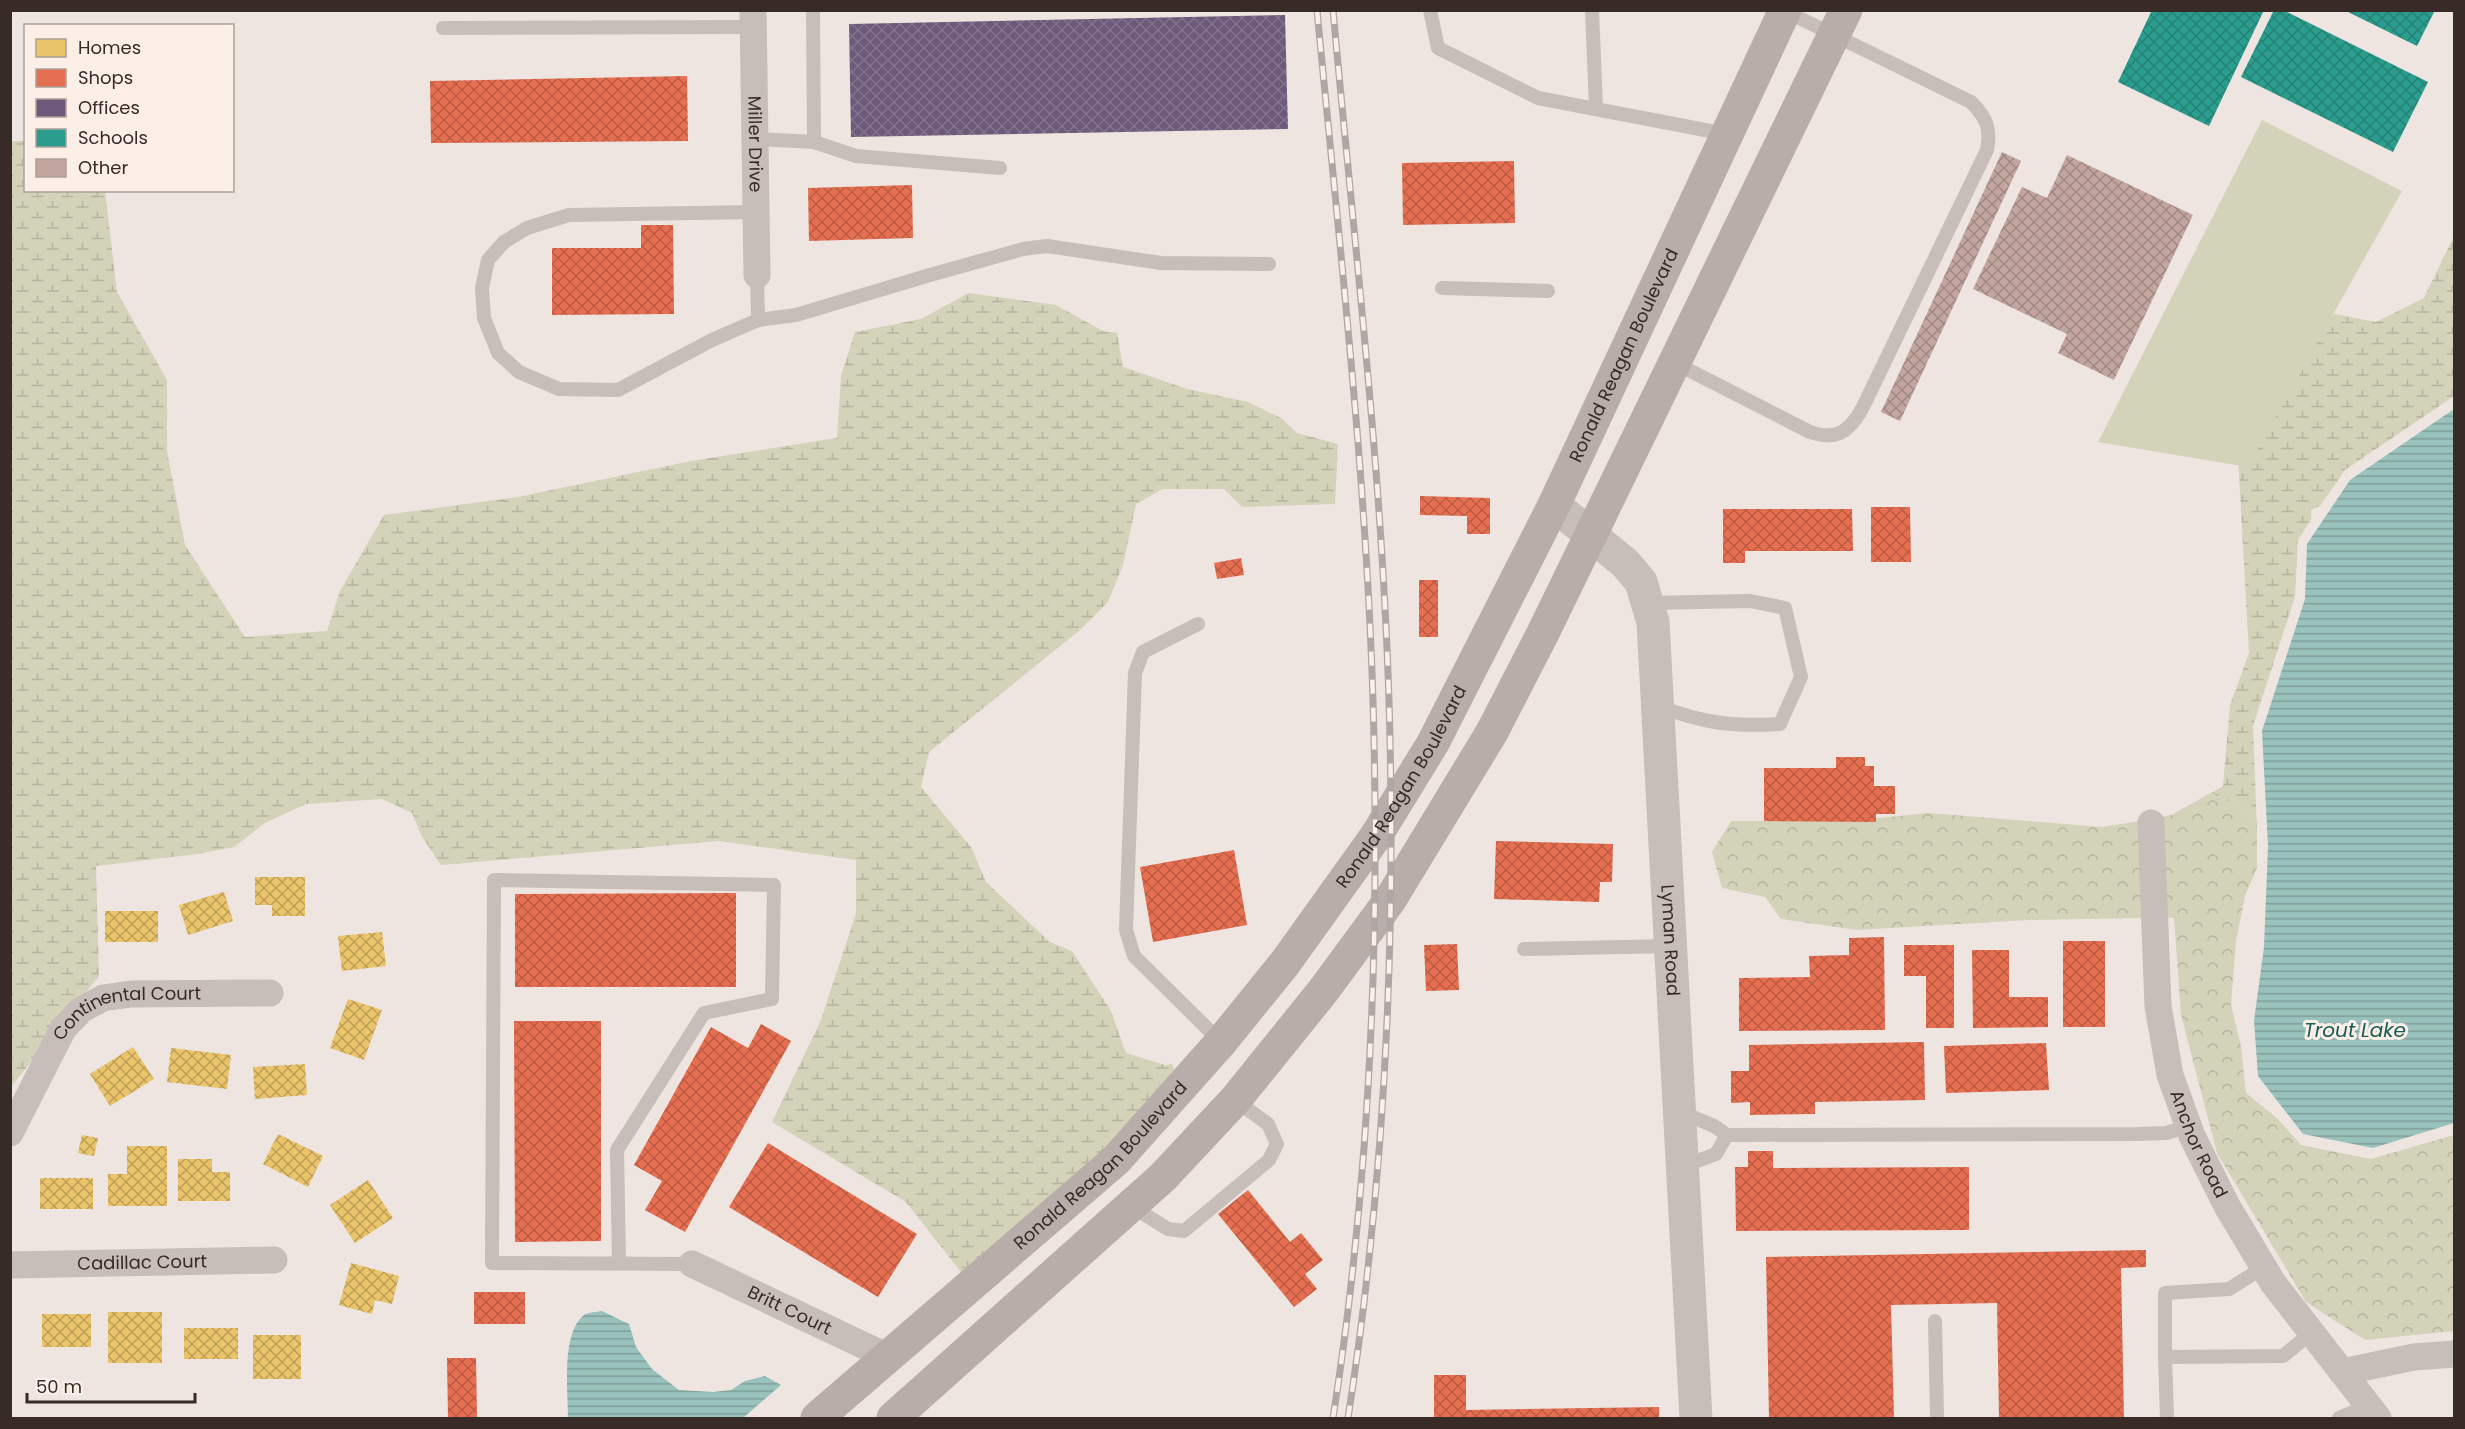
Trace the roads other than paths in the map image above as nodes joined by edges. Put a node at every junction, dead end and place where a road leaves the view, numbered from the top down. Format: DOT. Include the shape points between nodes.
graph roads {
  1 [pos="813,10"];
  2 [pos="1430,10"];
  3 [pos="1592,10"];
  4 [pos="1785,11"];
  5 [pos="753,19"];
  6 [pos="1840,23"];
  7 [pos="443,28"];
  8 [pos="1596,108"];
  9 [pos="1726,134"];
  10 [pos="754,139"];
  11 [pos="814,142"];
  12 [pos="1000,168"];
  13 [pos="756,213"];
  14 [pos="1269,264"];
  15 [pos="757,275"];
  16 [pos="1443,288"];
  17 [pos="1548,291"];
  18 [pos="758,320"];
  19 [pos="1673,362"];
  20 [pos="1554,505"];
  21 [pos="1591,534"];
  22 [pos="1647,603"];
  23 [pos="1198,624"];
  24 [pos="1658,706"];
  25 [pos="2151,823"];
  26 [pos="1671,946"];
  27 [pos="1524,949"];
  28 [pos="270,993"];
  29 [pos="1221,1042"];
  30 [pos="1236,1100"];
  31 [pos="1681,1112"];
  32 [pos="2189,1126"];
  33 [pos="10,1133"];
  34 [pos="1727,1135"];
  35 [pos="1684,1166"];
  36 [pos="1131,1206"];
  37 [pos="274,1260"];
  38 [pos="619,1264"];
  39 [pos="692,1264"];
  40 [pos="10,1265"];
  41 [pos="2264,1267"];
  42 [pos="1935,1322"];
  43 [pos="2312,1332"];
  44 [pos="2454,1354"];
  45 [pos="888,1357"];
  46 [pos="2165,1357"];
  47 [pos="2342,1372"];
  48 [pos="2373,1412"];
  49 [pos="817,1419"];
  50 [pos="893,1419"];
  51 [pos="1696,1419"];
  52 [pos="1936,1419"];
  53 [pos="2167,1419"];
  54 [pos="2339,1419"];
  1 -- 11 [label="lane"];
  2 -- 8 [label="lane" via="1438,48 1538,98"];
  3 -- 8 [label="lane"];
  4 -- 6 [label="lane"];
  4 -- 9 [label="main road, Ronald Reagan Boulevard"];
  5 -- 7 [label="lane"];
  5 -- 10 [label="street, Miller Drive"];
  6 -- 19 [label="main road"];
  6 -- 19 [label="lane" via="1971,102 1988,122 1990,135 1987,150 1862,409 1847,431 1822,436"];
  8 -- 9 [label="lane"];
  9 -- 20 [label="main road, Ronald Reagan Boulevard"];
  10 -- 11 [label="lane"];
  10 -- 13 [label="street, Miller Drive"];
  11 -- 12 [label="lane" via="856,156"];
  13 -- 15 [label="street, Miller Drive"];
  13 -- 18 [label="lane" via="569,215 527,228 504,242 488,260 482,288 484,318 498,353 519,372 559,389 618,390"];
  14 -- 18 [label="lane" via="1161,262 1047,246 1023,249 796,315"];
  15 -- 18 [label="lane"];
  16 -- 17 [label="lane"];
  19 -- 21 [label="main road"];
  20 -- 21 [label="street, Lyman Road"];
  20 -- 29 [label="main road, Ronald Reagan Boulevard" via="1433,743 1376,836 1285,963"];
  21 -- 22 [label="street, Lyman Road" via="1641,582"];
  21 -- 30 [label="main road" via="1492,732 1390,900 1323,992"];
  22 -- 24 [label="street, Lyman Road" via="1653,622"];
  22 -- 24 [label="lane" via="1750,601 1785,608 1802,677 1780,724 1742,726 1695,720"];
  23 -- 29 [label="lane" via="1143,652 1135,673 1126,930 1134,956"];
  24 -- 26 [label="street, Lyman Road"];
  25 -- 32 [label="street, Anchor Road" via="2158,1006 2170,1075"];
  26 -- 27 [label="lane"];
  26 -- 31 [label="street, Lyman Road"];
  28 -- 33 [label="street, Continental Court" via="131,994 103,998 81,1011 63,1029"];
  29 -- 45 [label="main road, Ronald Reagan Boulevard" via="1116,1160"];
  30 -- 36 [label="main road"];
  30 -- 36 [label="lane" via="1268,1124 1277,1144 1269,1160 1184,1231 1168,1229"];
  31 -- 34 [label="lane"];
  31 -- 35 [label="street, Lyman Road"];
  32 -- 34 [label="lane" via="2166,1133 2138,1134"];
  32 -- 41 [label="street, Anchor Road" via="2227,1206"];
  34 -- 35 [label="lane" via="1716,1154"];
  35 -- 51 [label="street, Lyman Road"];
  36 -- 50 [label="main road"];
  37 -- 40 [label="street, Cadillac Court"];
  38 -- 38 [label="lane" via="492,1263 494,880 774,885 772,999 704,1013 617,1150"];
  38 -- 39 [label="lane"];
  39 -- 45 [label="street, Britt Court"];
  41 -- 43 [label="street, Anchor Road"];
  41 -- 46 [label="lane" via="2229,1289 2165,1293"];
  42 -- 52 [label="lane"];
  43 -- 46 [label="lane" via="2283,1356"];
  43 -- 47 [label="street, Anchor Road"];
  44 -- 47 [label="street" via="2414,1357"];
  45 -- 49 [label="main road, Ronald Reagan Boulevard"];
  46 -- 53 [label="lane"];
  47 -- 48 [label="street, Anchor Road"];
  48 -- 54 [label="lane"];
}
